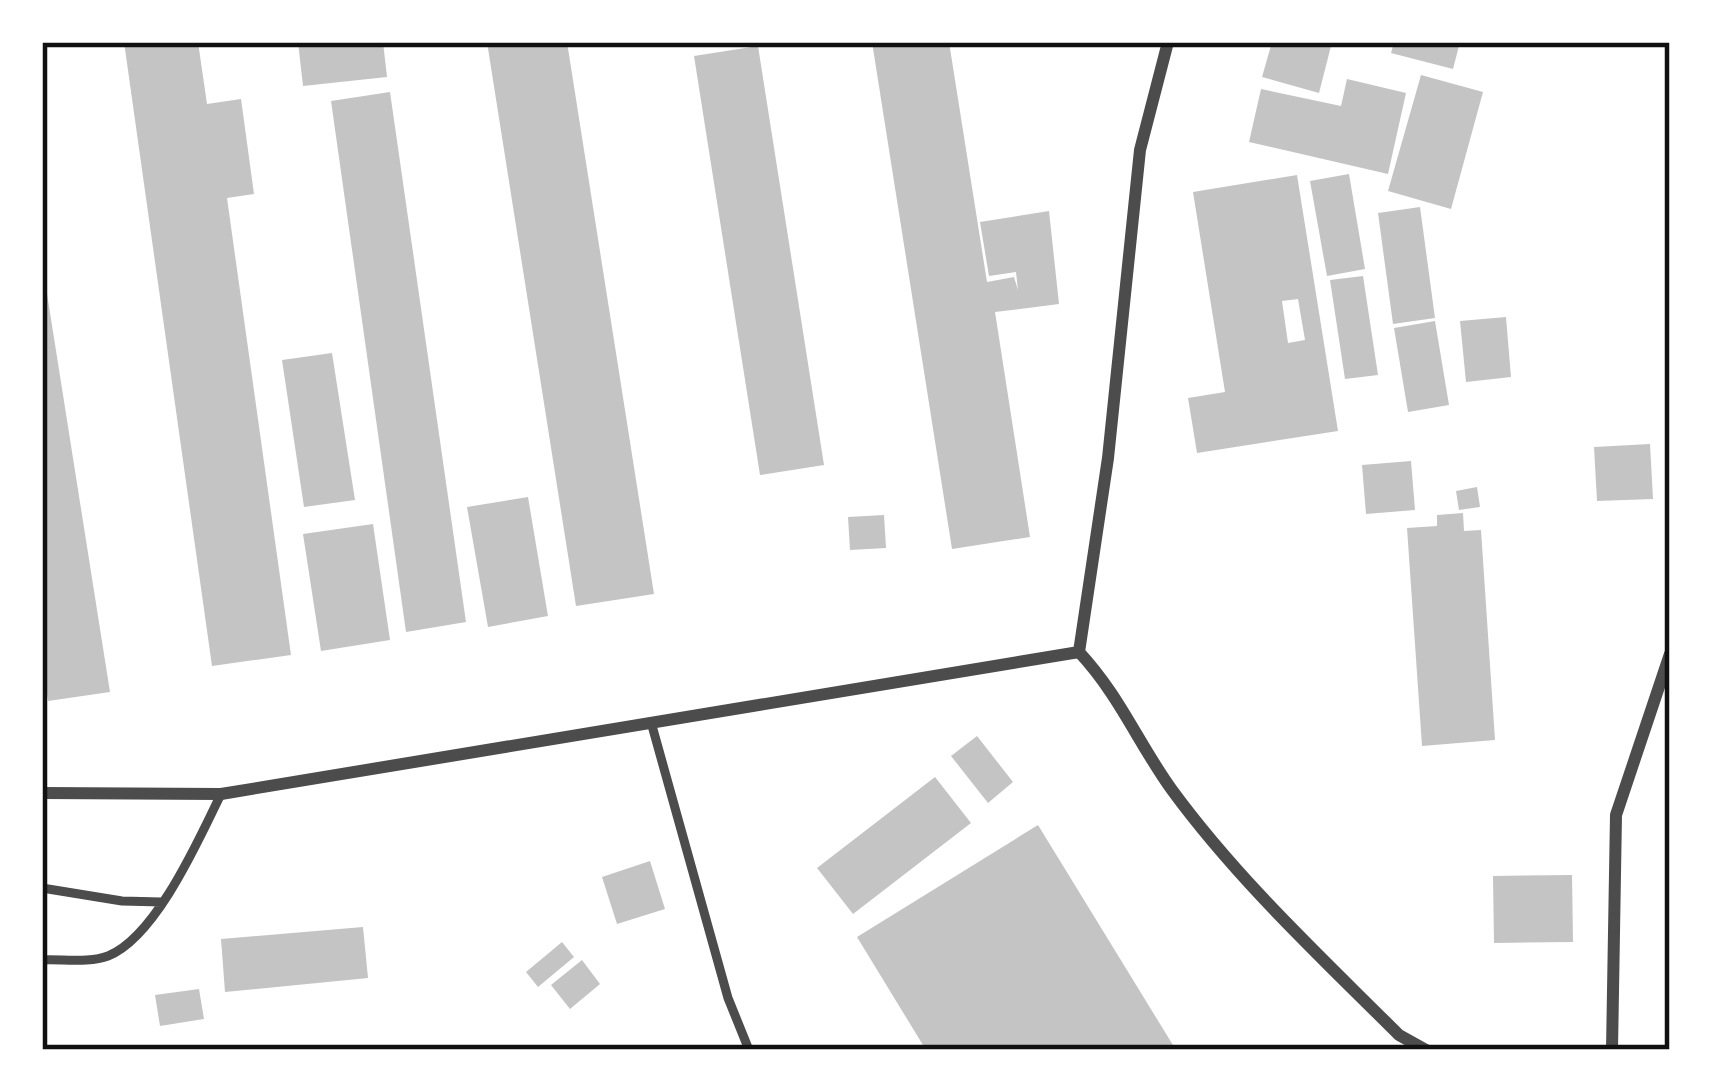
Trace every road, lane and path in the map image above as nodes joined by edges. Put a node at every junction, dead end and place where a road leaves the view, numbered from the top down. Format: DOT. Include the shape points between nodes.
graph roads {
  1 [pos="1168,42"];
  2 [pos="1079,652"];
  3 [pos="1670,654"];
  4 [pos="651,722"];
  5 [pos="42,794"];
  6 [pos="221,794"];
  7 [pos="42,888"];
  8 [pos="162,902"];
  9 [pos="42,960"];
  10 [pos="749,1050"];
  11 [pos="1426,1050"];
  12 [pos="1612,1050"];
  1 -- 2 [label="street" via="1140,150"];
  2 -- 4 [label="street"];
  2 -- 11 [label="street" via="1109,685 1171,788 1262,899 1399,1035"];
  3 -- 12 [label="street" via="1616,815"];
  4 -- 6 [label="street"];
  4 -- 10 [label="lane"];
  5 -- 6 [label="street"];
  6 -- 8 [label="lane"];
  7 -- 8 [label="lane"];
  8 -- 9 [label="lane" via="124,948 103,958"];
}
